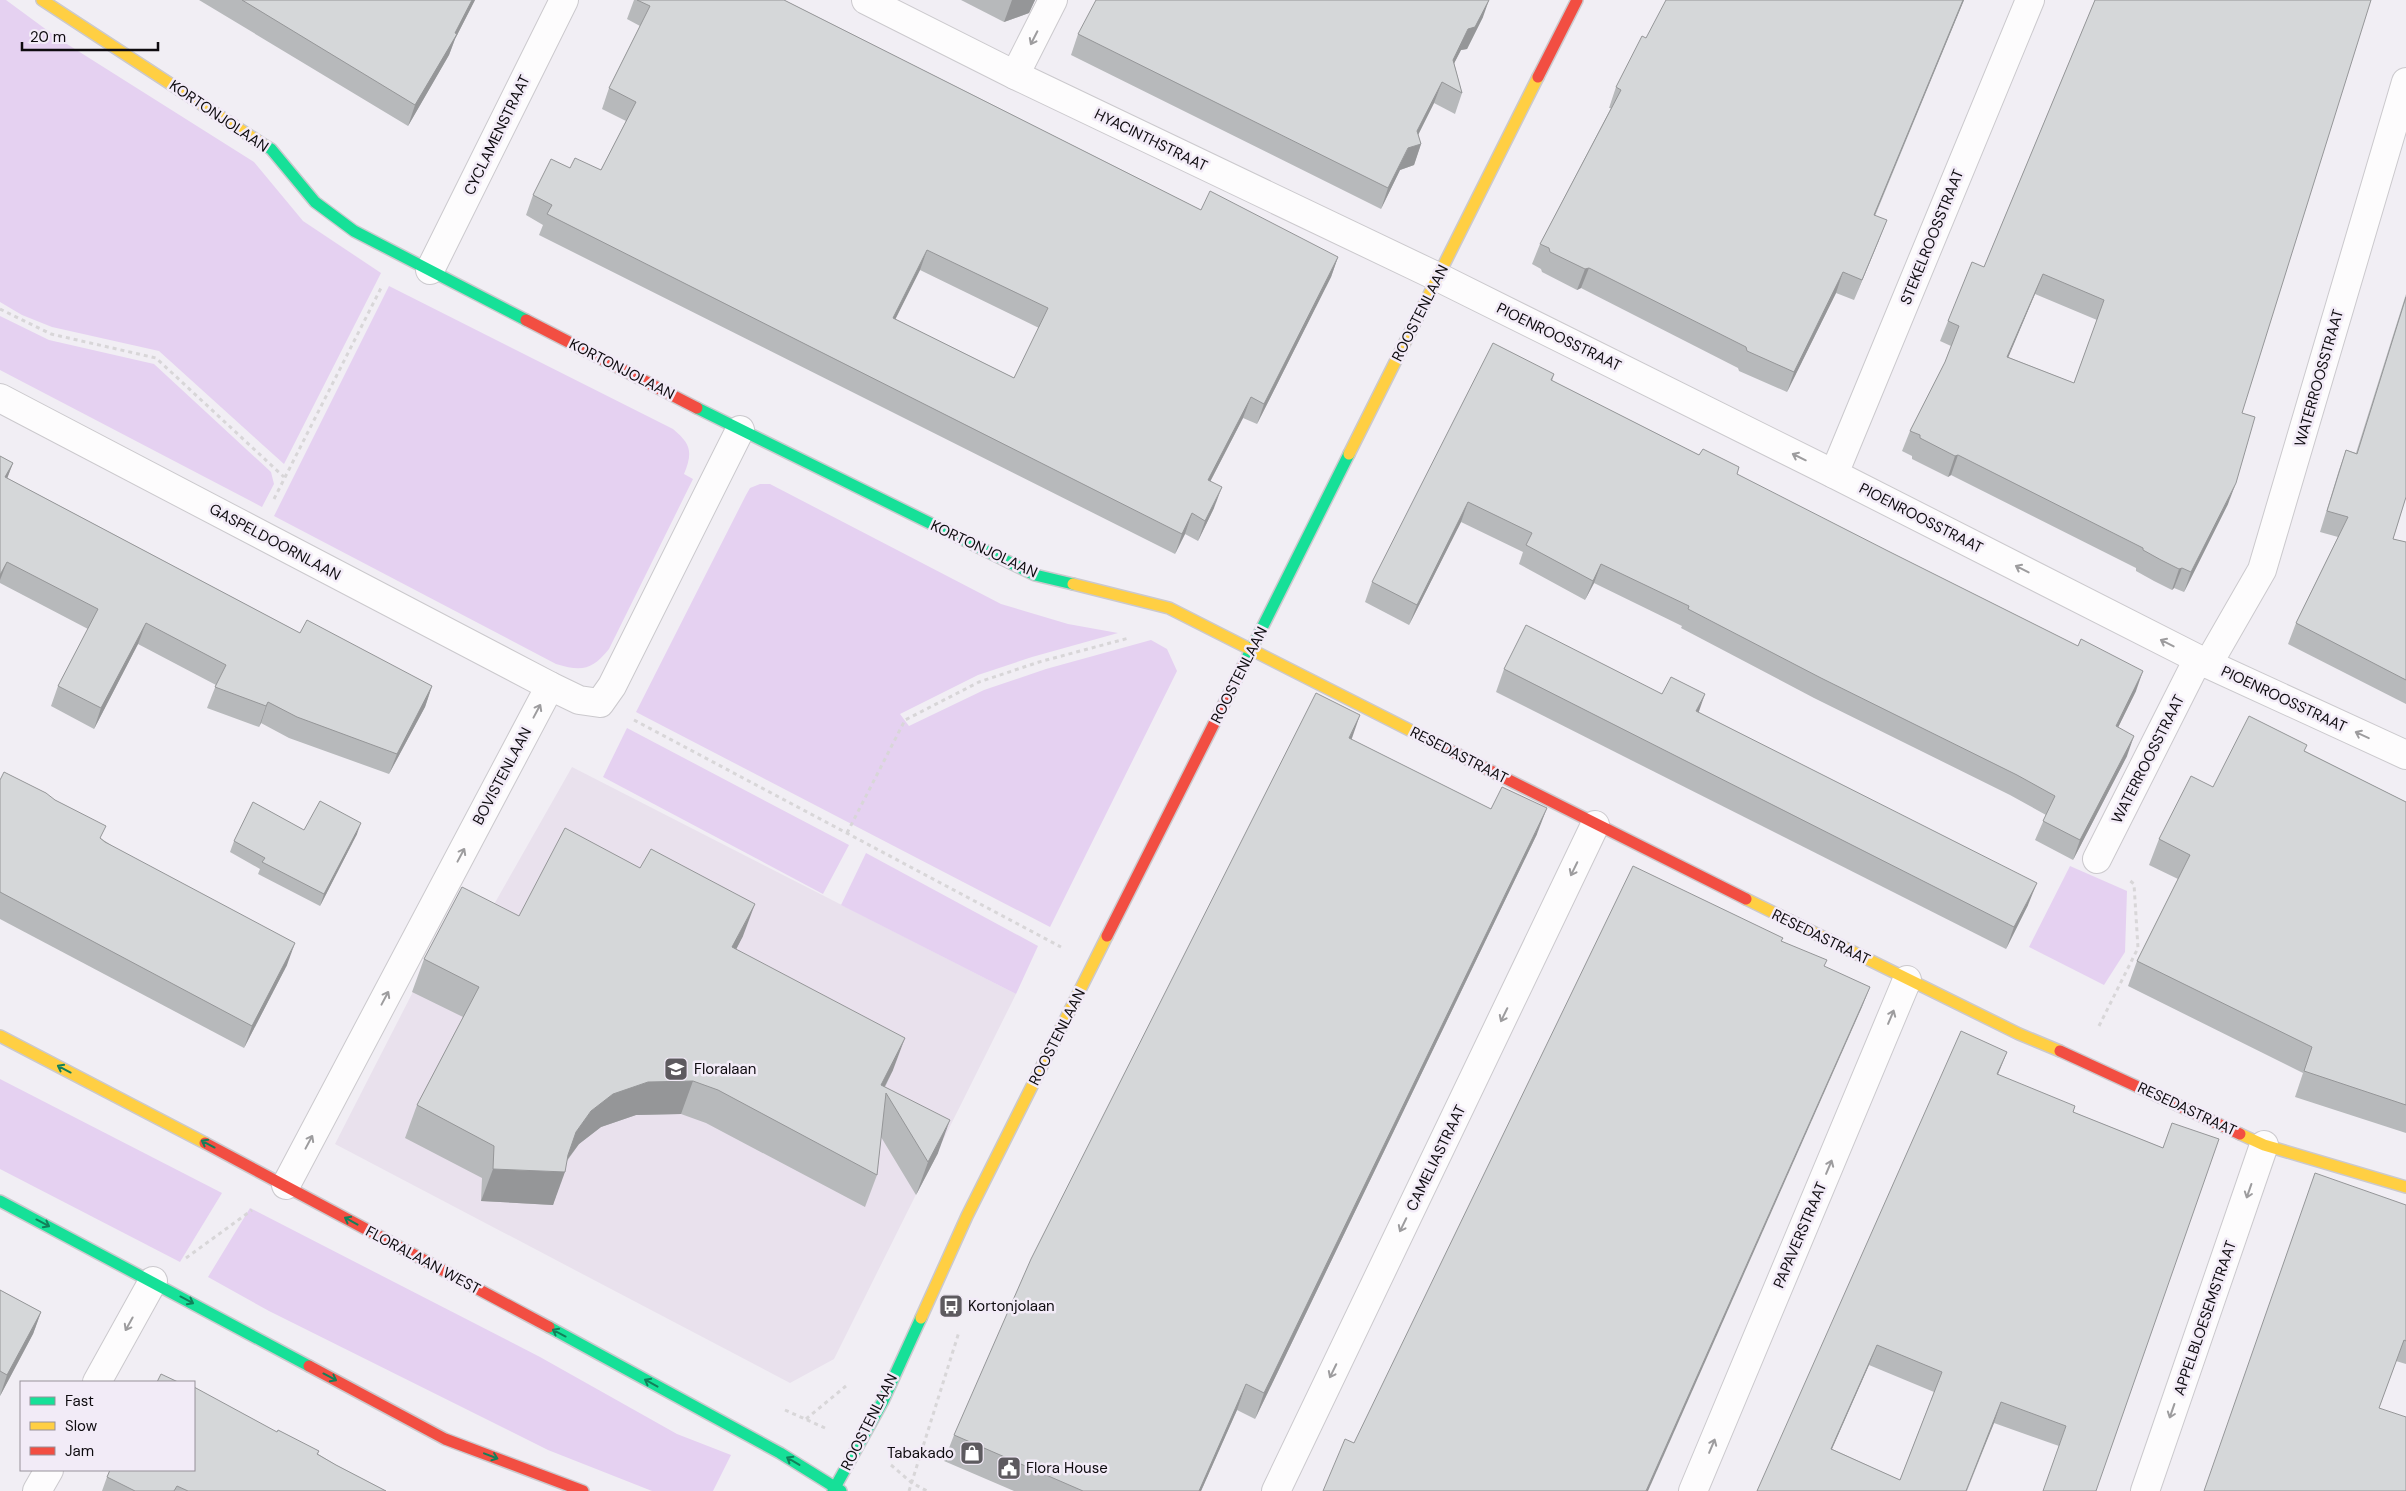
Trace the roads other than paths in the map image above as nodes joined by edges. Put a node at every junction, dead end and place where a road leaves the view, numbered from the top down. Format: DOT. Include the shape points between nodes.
graph roads {
  1 [pos="42,0"];
  2 [pos="564,0"];
  3 [pos="866,0"];
  4 [pos="1053,0"];
  5 [pos="1577,0"];
  6 [pos="2030,0"];
  7 [pos="1015,75"];
  8 [pos="2406,82"];
  9 [pos="430,270"];
  10 [pos="1438,277"];
  11 [pos="0,398"];
  12 [pos="740,430"];
  13 [pos="1834,474"];
  14 [pos="1251,650"];
  15 [pos="2203,661"];
  16 [pos="550,686"];
  17 [pos="2406,755"];
  18 [pos="1595,825"];
  19 [pos="2097,859"];
  20 [pos="1907,980"];
  21 [pos="0,1036"];
  22 [pos="2264,1145"];
  23 [pos="286,1185"];
  24 [pos="2406,1187"];
  25 [pos="0,1201"];
  26 [pos="153,1281"];
  27 [pos="98,1381"];
  28 [pos="47,1471"];
  29 [pos="836,1490"];
  30 [pos="37,1491"];
  31 [pos="583,1491"];
  32 [pos="1276,1491"];
  33 [pos="1693,1491"];
  34 [pos="2145,1491"];
  1 -- 9 [label="street, KORTONJOLAAN" via="271,149 315,202 354,231"];
  2 -- 9 [label="street, CYCLAMENSTRAAT"];
  3 -- 7 [label="street, HYACINTHSTRAAT"];
  4 -- 7 [label="street, one-way"];
  5 -- 10 [label="street, ROOSTENLAAN"];
  6 -- 13 [label="street, STEKELROOSSTRAAT"];
  7 -- 10 [label="street, HYACINTHSTRAAT"];
  8 -- 15 [label="street, WATERROOSSTRAAT" via="2262,570"];
  9 -- 12 [label="street, KORTONJOLAAN"];
  13 -- 10 [label="street, PIOENROOSSTRAAT, one-way"];
  10 -- 14 [label="street, ROOSTENLAAN"];
  11 -- 16 [label="street, GASPELDOORNLAAN"];
  12 -- 14 [label="street, KORTONJOLAAN" via="1035,575 1169,608"];
  12 -- 16 [label="street" via="612,686 600,703 579,700"];
  15 -- 13 [label="street, PIOENROOSSTRAAT, one-way"];
  14 -- 18 [label="street, RESEDASTRAAT"];
  14 -- 29 [label="street, ROOSTENLAAN" via="968,1216 883,1401"];
  17 -- 15 [label="street, PIOENROOSSTRAAT, one-way"];
  15 -- 19 [label="street, WATERROOSSTRAAT"];
  23 -- 16 [label="street, BOVISTENLAAN, one-way"];
  18 -- 20 [label="street, RESEDASTRAAT"];
  18 -- 32 [label="street, CAMELIASTRAAT, one-way"];
  20 -- 22 [label="street, RESEDASTRAAT"];
  33 -- 20 [label="street, PAPAVERSTRAAT, one-way"];
  23 -- 21 [label="street, FLORALAAN WEST, one-way"];
  22 -- 24 [label="street, RESEDASTRAAT"];
  22 -- 34 [label="street, APPELBLOESEMSTRAAT, one-way"];
  29 -- 23 [label="street, FLORALAAN WEST, one-way" via="780,1453"];
  25 -- 26 [label="street, one-way"];
  26 -- 27 [label="street, one-way"];
  26 -- 31 [label="street, one-way" via="445,1439"];
  28 -- 30 [label="street"];
}
